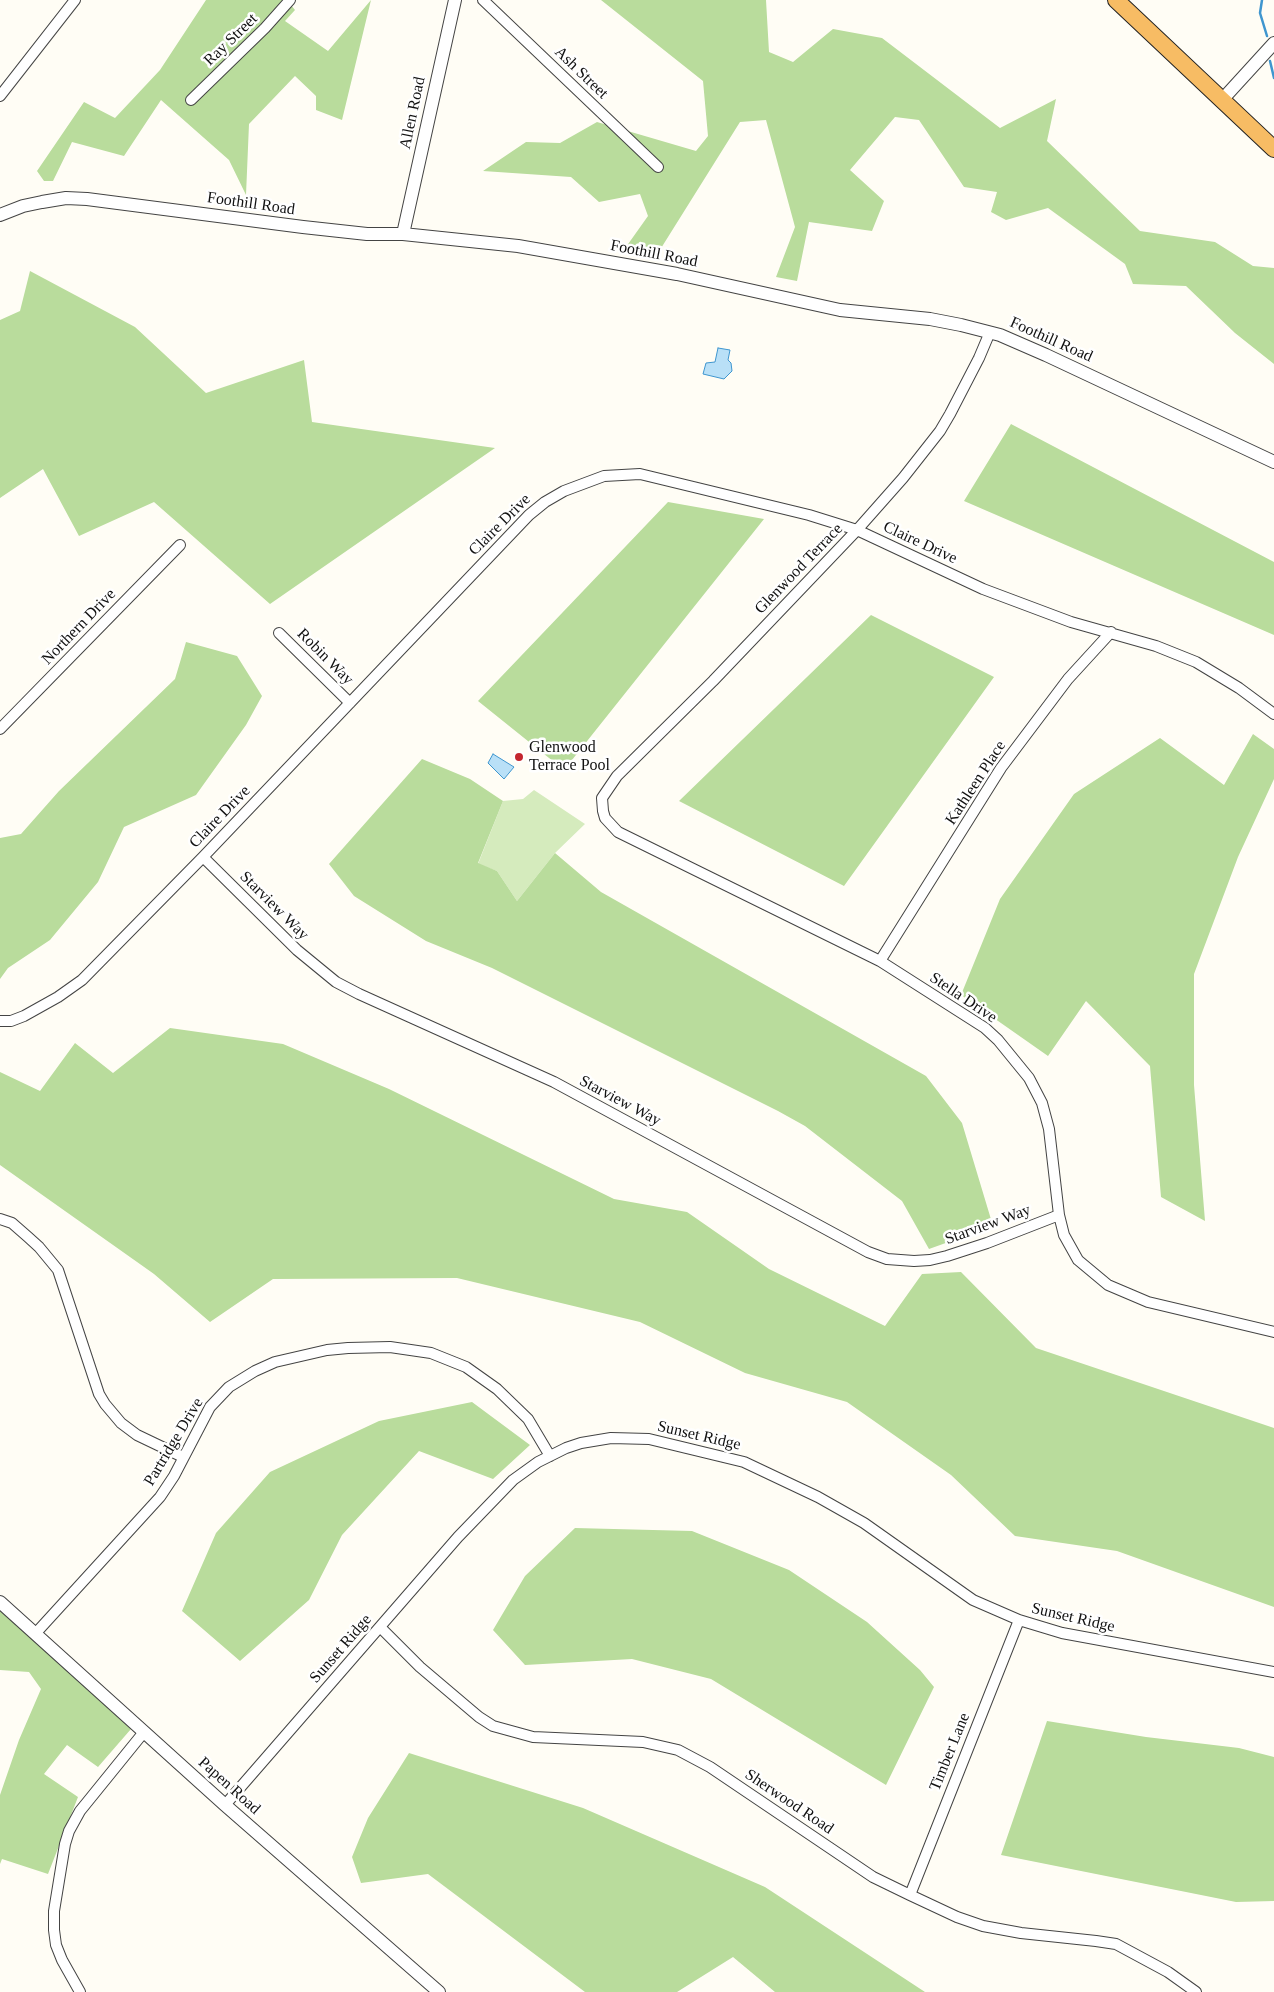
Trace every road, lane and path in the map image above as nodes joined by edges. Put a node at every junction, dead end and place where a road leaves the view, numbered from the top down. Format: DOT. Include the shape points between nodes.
graph roads {
  1 [pos="75,0"];
  2 [pos="290,0"];
  3 [pos="455,0"];
  4 [pos="483,0"];
  5 [pos="1116,0"];
  6 [pos="1274,43"];
  7 [pos="0,96"];
  8 [pos="191,100"];
  9 [pos="1222,100"];
  10 [pos="1274,148"];
  11 [pos="658,167"];
  12 [pos="0,215"];
  13 [pos="403,234"];
  14 [pos="990,332"];
  15 [pos="1274,462"];
  16 [pos="858,530"];
  17 [pos="180,545"];
  18 [pos="1111,632"];
  19 [pos="279,633"];
  20 [pos="350,703"];
  21 [pos="1274,714"];
  22 [pos="0,729"];
  23 [pos="602,805"];
  24 [pos="203,857"];
  25 [pos="880,961"];
  26 [pos="0,1021"];
  27 [pos="1059,1214"];
  28 [pos="0,1219"];
  29 [pos="1274,1332"];
  30 [pos="550,1456"];
  31 [pos="184,1458"];
  32 [pos="0,1602"];
  33 [pos="1019,1620"];
  34 [pos="380,1627"];
  35 [pos="35,1634"];
  36 [pos="1274,1672"];
  37 [pos="144,1732"];
  38 [pos="225,1804"];
  39 [pos="910,1896"];
  40 [pos="80,1992"];
  41 [pos="440,1992"];
  42 [pos="1196,1992"];
  1 -- 7 [label="street"];
  2 -- 8 [label="street, Ray Street" via="266,28"];
  3 -- 13 [label="street, Allen Road"];
  4 -- 11 [label="street, Ash Street"];
  5 -- 9 [label="highway"];
  6 -- 9 [label="street"];
  9 -- 10 [label="highway"];
  12 -- 13 [label="street, Foothill Road" via="24,206 66,198 303,228"];
  13 -- 14 [label="street, Foothill Road" via="548,251 677,274 840,310 930,319"];
  14 -- 15 [label="street, Foothill Road"];
  14 -- 16 [label="street, Glenwood Terrace" via="940,431"];
  16 -- 18 [label="street, Claire Drive" via="983,589 1071,622"];
  16 -- 20 [label="street, Claire Drive" via="640,474 591,479 552,498 529,516"];
  16 -- 23 [label="street, Glenwood Terrace" via="617,776 602,798"];
  17 -- 22 [label="street, Northern Drive"];
  18 -- 21 [label="street, Claire Drive" via="1196,662"];
  18 -- 25 [label="street, Kathleen Place" via="1068,679 1001,768"];
  19 -- 20 [label="street, Robin Way"];
  20 -- 24 [label="street, Claire Drive"];
  23 -- 25 [label="street, Stella Drive" via="606,818 618,832"];
  24 -- 26 [label="street, Claire Drive" via="82,980 24,1016"];
  24 -- 27 [label="street, Starview Way" via="297,950 336,982 554,1082 868,1252 887,1259 930,1260 987,1243"];
  25 -- 27 [label="street, Stella Drive" via="985,1028 1018,1062 1042,1103 1049,1129"];
  27 -- 29 [label="street, Stella Drive" via="1064,1235 1078,1260 1108,1285 1148,1302"];
  28 -- 31 [label="street" via="12,1223 28,1237 58,1270 105,1404 121,1423 137,1435"];
  30 -- 31 [label="street, Partridge Drive" via="528,1419 483,1378 466,1367 431,1353 390,1347 327,1350 275,1362 255,1371 229,1387 210,1407"];
  30 -- 33 [label="street, Sunset Ridge" via="581,1443 623,1437 649,1439 744,1462 818,1496 872,1528 973,1600"];
  30 -- 34 [label="street, Sunset Ridge" via="513,1480 458,1537"];
  31 -- 35 [label="street, Partridge Drive" via="160,1497"];
  32 -- 35 [label="street, Papen Road"];
  33 -- 36 [label="street, Sunset Ridge" via="1062,1633"];
  33 -- 39 [label="street, Timber Lane"];
  34 -- 38 [label="street, Sunset Ridge"];
  34 -- 39 [label="street, Sherwood Road" via="420,1667 493,1726 532,1737 643,1742 678,1750 710,1767 873,1876"];
  35 -- 37 [label="street, Papen Road"];
  37 -- 38 [label="street, Papen Road"];
  37 -- 40 [label="street" via="80,1811 65,1844 54,1930 56,1946"];
  38 -- 41 [label="street, Papen Road"];
  39 -- 42 [label="street, Sherwood Road" via="983,1926 1116,1944 1168,1972"];
}
